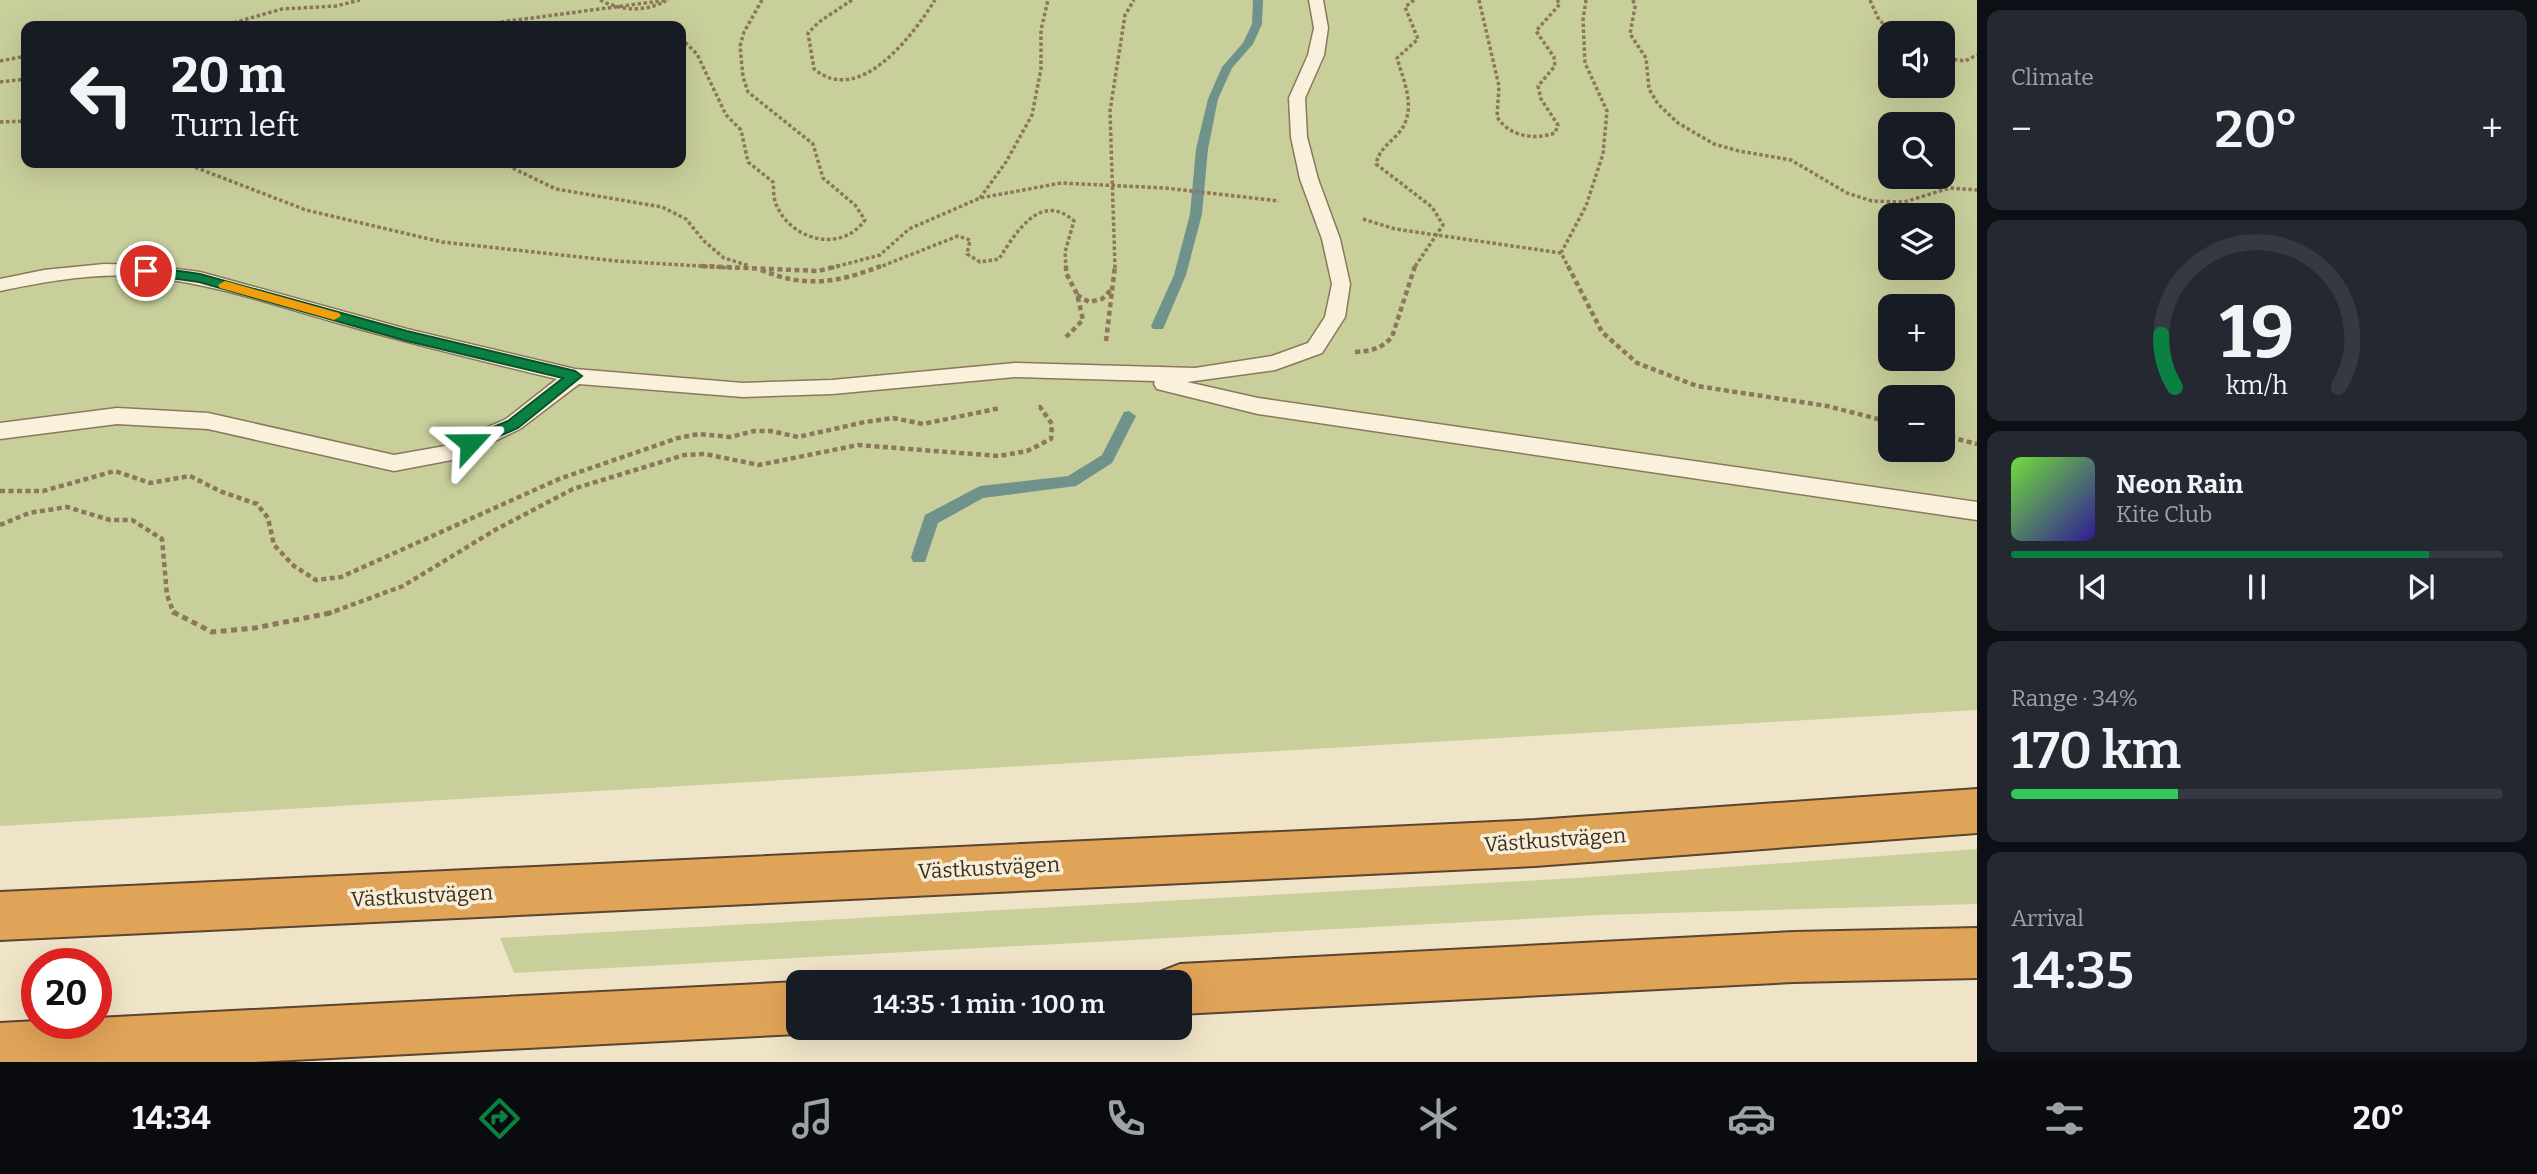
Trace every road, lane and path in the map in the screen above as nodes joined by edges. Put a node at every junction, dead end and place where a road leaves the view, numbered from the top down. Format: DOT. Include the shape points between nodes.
graph roads {
  1 [pos="360,0"];
  2 [pos="600,0"];
  3 [pos="667,0"];
  4 [pos="762,0"];
  5 [pos="852,0"];
  6 [pos="935,0"];
  7 [pos="1048,0"];
  8 [pos="1134,0"];
  9 [pos="1317,0"];
  10 [pos="1414,0"];
  11 [pos="1479,0"];
  12 [pos="1557,0"];
  13 [pos="1586,0"];
  14 [pos="1633,0"];
  15 [pos="1870,0"];
  16 [pos="613,7"];
  17 [pos="240,21"];
  18 [pos="508,21"];
  19 [pos="1880,21"];
  20 [pos="686,41"];
  21 [pos="1977,55"];
  22 [pos="21,57"];
  23 [pos="1955,60"];
  24 [pos="0,61"];
  25 [pos="21,80"];
  26 [pos="0,82"];
  27 [pos="21,121"];
  28 [pos="0,122"];
  29 [pos="197,168"];
  30 [pos="512,168"];
  31 [pos="1112,186"];
  32 [pos="1977,190"];
  33 [pos="980,198"];
  34 [pos="1319,207"];
  35 [pos="1439,235"];
  36 [pos="1561,253"];
  37 [pos="757,269"];
  38 [pos="0,285"];
  39 [pos="1112,289"];
  40 [pos="1077,294"];
  41 [pos="1315,348"];
  42 [pos="1015,370"];
  43 [pos="1102,373"];
  44 [pos="1128,375"];
  45 [pos="575,376"];
  46 [pos="1012,406"];
  47 [pos="1032,406"];
  48 [pos="1878,419"];
  49 [pos="0,431"];
  50 [pos="1955,438"];
  51 [pos="1977,444"];
  52 [pos="0,491"];
  53 [pos="1977,511"];
  54 [pos="0,525"];
  55 [pos="1977,811"];
  56 [pos="0,916"];
  57 [pos="1977,953"];
  58 [pos="1192,988"];
  59 [pos="786,1009"];
  60 [pos="0,1049"];
  1 -- 17 [label="path" via="282,9"];
  2 -- 16 [label="path"];
  3 -- 16 [label="path"];
  4 -- 20 [label="path" via="740,46 748,92 813,144 823,178 856,205 865,220 862,229 845,240 829,242 785,219 776,204 773,183 748,161 742,132 728,118 708,68"];
  5 -- 6 [label="path" via="808,33 814,69 826,79 842,80 885,62"];
  7 -- 33 [label="path" via="1032,115"];
  8 -- 31 [label="path" via="1125,15 1110,111"];
  9 -- 34 [label="lane" via="1321,28 1316,55 1297,98 1300,137"];
  10 -- 35 [label="path" via="1405,7 1405,15 1418,31 1418,39 1397,58 1410,95 1410,114 1404,127 1378,153 1376,164 1396,185 1440,215"];
  11 -- 12 [label="path" via="1500,89 1495,114 1513,132 1545,138 1555,133 1558,125 1538,86 1555,65 1536,31 1539,23 1555,12"];
  13 -- 36 [label="path" via="1585,63 1607,111 1603,154 1586,206"];
  14 -- 32 [label="path" via="1635,12 1629,26 1644,53 1650,93 1664,110 1699,135 1737,151 1788,159 1834,188 1871,201 1890,204 1952,188"];
  15 -- 19 [label="path"];
  16 -- 18 [label="path"];
  21 -- 23 [label="path"];
  22 -- 24 [label="path"];
  25 -- 26 [label="path"];
  27 -- 28 [label="path"];
  29 -- 37 [label="path" via="306,210 442,242 617,261"];
  30 -- 37 [label="path" via="556,189 662,207 686,219 724,258"];
  31 -- 33 [label="path" via="1061,183"];
  31 -- 34 [label="path" via="1227,194"];
  31 -- 39 [label="path" via="1116,256"];
  33 -- 37 [label="path" via="909,229 880,255 818,271"];
  34 -- 35 [label="path" via="1395,229"];
  34 -- 41 [label="lane" via="1341,284 1335,317"];
  35 -- 36 [label="path"];
  35 -- 41 [label="path" via="1413,270 1393,337 1382,349"];
  36 -- 48 [label="path" via="1602,332 1637,363 1697,386 1827,406"];
  37 -- 40 [label="path" via="793,282 822,281 853,275 958,236 970,240 967,254 980,262 999,259 1037,212 1052,207 1067,212 1074,221 1065,262"];
  38 -- 45 [label="lane" via="104,270 200,278 407,336"];
  39 -- 40 [label="path" via="1102,299 1088,302"];
  39 -- 43 [label="path"];
  40 -- 42 [label="path" via="1083,320 1070,335 1028,355"];
  41 -- 44 [label="lane" via="1275,363 1195,375"];
  42 -- 43 [label="lane"];
  42 -- 45 [label="lane" via="832,387 743,390"];
  43 -- 44 [label="lane"];
  44 -- 53 [label="lane" via="1258,407"];
  45 -- 49 [label="lane" via="513,424 449,453 394,463 208,421 117,416"];
  46 -- 52 [label="path" via="923,425 894,418 798,437 754,431 678,438 559,479 341,577 316,580 274,545 268,518 257,504 190,475 150,483 115,471 43,491"];
  47 -- 54 [label="path" via="1040,408 1052,424 1051,439 1027,451 999,456 858,445 759,465 705,454 684,455 573,489 403,586 340,611 255,628 212,632 174,614 167,595 162,539 132,520 110,520 67,507 29,513"];
  50 -- 51 [label="path"];
  55 -- 56 [label="highway, Västkustvägen" via="1535,843"];
  57 -- 58 [label="highway" via="1794,957"];
  59 -- 60 [label="highway"];
}
